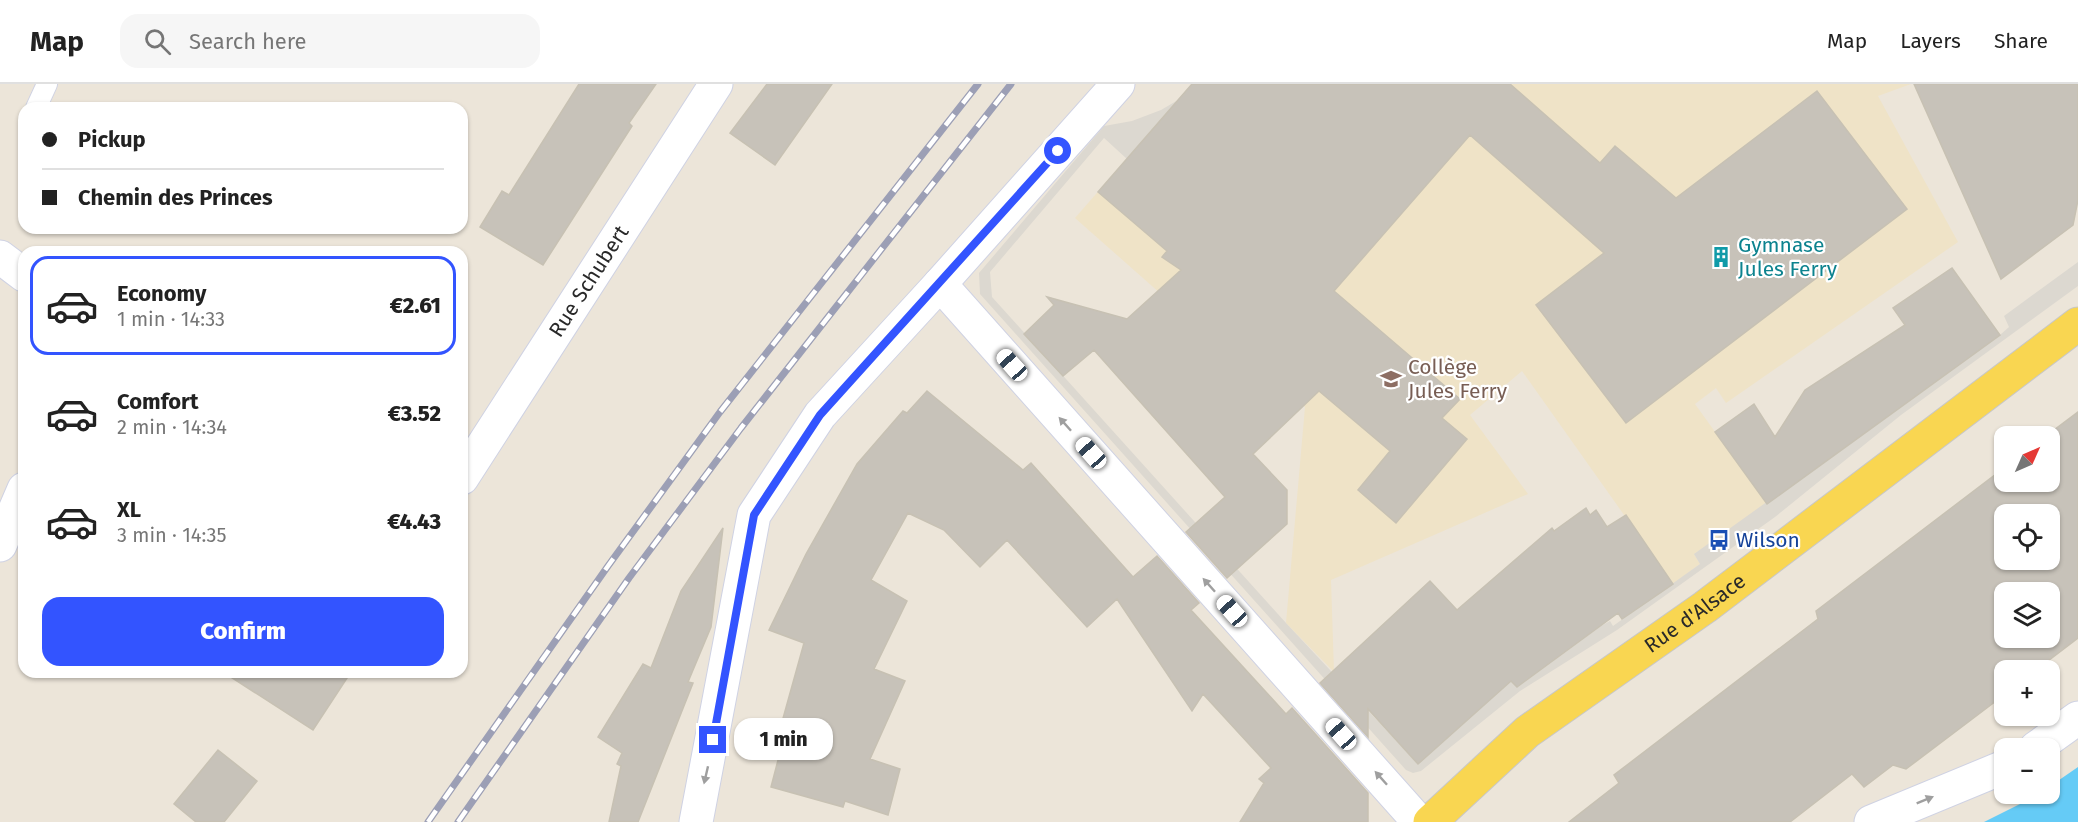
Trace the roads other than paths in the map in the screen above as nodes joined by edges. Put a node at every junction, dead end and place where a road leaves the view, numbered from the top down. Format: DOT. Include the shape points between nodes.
graph roads {
  1 [pos="47,84"];
  2 [pos="716,84"];
  3 [pos="1118,84"];
  4 [pos="39,102"];
  5 [pos="0,257"];
  6 [pos="18,270"];
  7 [pos="940,284"];
  8 [pos="2078,324"];
  9 [pos="468,469"];
  10 [pos="18,503"];
  11 [pos="0,544"];
  12 [pos="2078,718"];
  13 [pos="2051,738"];
  14 [pos="1994,771"];
  15 [pos="696,822"];
  16 [pos="1419,822"];
  17 [pos="1430,822"];
  18 [pos="1871,822"];
  1 -- 4 [label="lane"];
  2 -- 9 [label="street, Rue Schubert"];
  3 -- 7 [label="street"];
  5 -- 6 [label="street"];
  7 -- 15 [label="street, one-way" via="820,415 754,515"];
  16 -- 7 [label="street, one-way"];
  8 -- 17 [label="main road, Rue d'Alsace" via="1705,607 1527,732"];
  10 -- 11 [label="street"];
  12 -- 13 [label="street"];
  18 -- 14 [label="street, one-way"];
}
